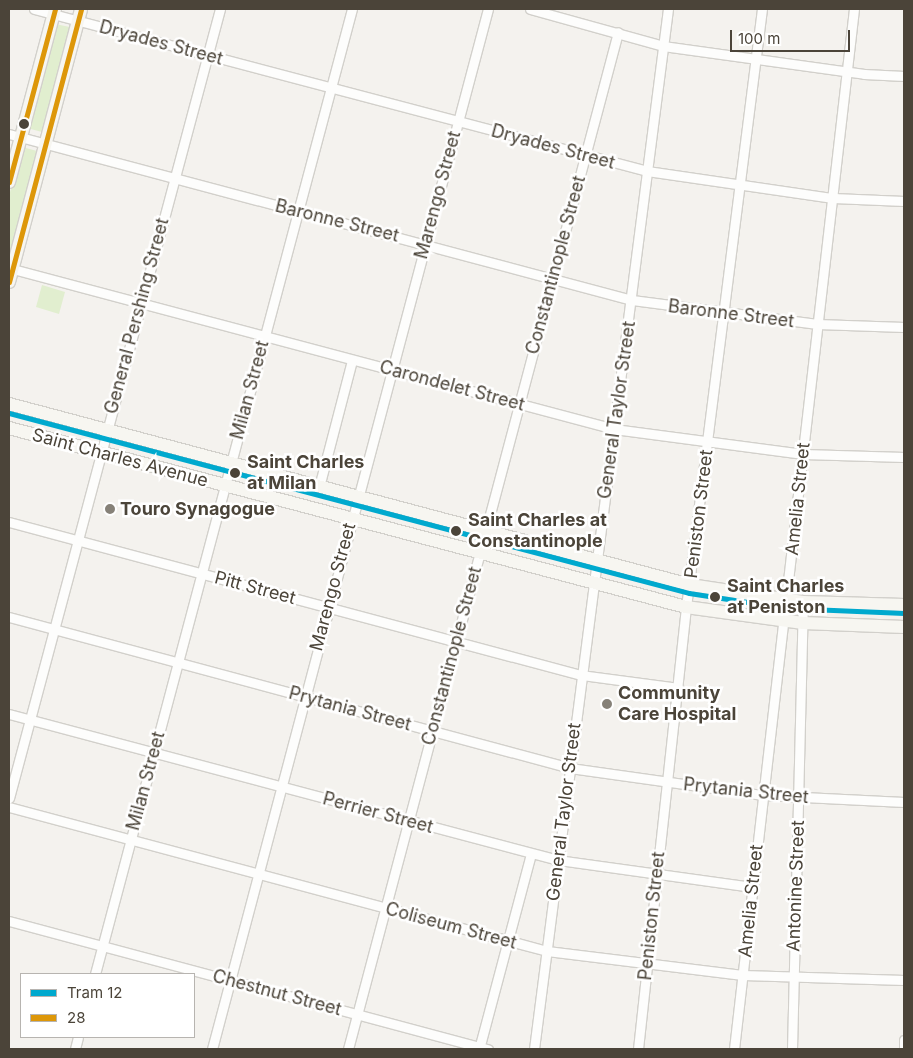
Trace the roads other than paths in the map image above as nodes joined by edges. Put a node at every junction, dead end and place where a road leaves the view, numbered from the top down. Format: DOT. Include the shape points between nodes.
graph roads {
  1 [pos="34,9"];
  2 [pos="220,9"];
  3 [pos="352,9"];
  4 [pos="488,9"];
  5 [pos="530,9"];
  6 [pos="668,9"];
  7 [pos="762,9"];
  8 [pos="854,9"];
  9 [pos="54,11"];
  10 [pos="80,15"];
  11 [pos="618,32"];
  12 [pos="663,46"];
  13 [pos="207,55"];
  14 [pos="756,58"];
  15 [pos="847,71"];
  16 [pos="904,76"];
  17 [pos="331,88"];
  18 [pos="458,122"];
  19 [pos="15,136"];
  20 [pos="45,144"];
  21 [pos="585,156"];
  22 [pos="647,171"];
  23 [pos="174,178"];
  24 [pos="9,182"];
  25 [pos="741,186"];
  26 [pos="833,198"];
  27 [pos="904,201"];
  28 [pos="298,211"];
  29 [pos="425,244"];
  30 [pos="10,273"];
  31 [pos="552,279"];
  32 [pos="632,300"];
  33 [pos="141,303"];
  34 [pos="726,314"];
  35 [pos="817,324"];
  36 [pos="904,327"];
  37 [pos="264,336"];
  38 [pos="352,360"];
  39 [pos="392,370"];
  40 [pos="9,404"];
  41 [pos="519,404"];
  42 [pos="67,420"];
  43 [pos="9,428"];
  44 [pos="614,429"];
  45 [pos="107,430"];
  46 [pos="60,442"];
  47 [pos="708,443"];
  48 [pos="101,453"];
  49 [pos="803,454"];
  50 [pos="904,457"];
  51 [pos="230,464"];
  52 [pos="224,485"];
  53 [pos="319,487"];
  54 [pos="358,497"];
  55 [pos="352,519"];
  56 [pos="9,522"];
  57 [pos="485,532"];
  58 [pos="78,540"];
  59 [pos="479,552"];
  60 [pos="596,563"];
  61 [pos="201,573"];
  62 [pos="593,585"];
  63 [pos="690,585"];
  64 [pos="787,600"];
  65 [pos="803,602"];
  66 [pos="904,605"];
  67 [pos="328,607"];
  68 [pos="686,607"];
  69 [pos="9,617"];
  70 [pos="783,622"];
  71 [pos="803,623"];
  72 [pos="904,626"];
  73 [pos="54,629"];
  74 [pos="456,640"];
  75 [pos="178,663"];
  76 [pos="582,675"];
  77 [pos="678,688"];
  78 [pos="303,697"];
  79 [pos="9,714"];
  80 [pos="30,720"];
  81 [pos="432,731"];
  82 [pos="154,753"];
  83 [pos="570,768"];
  84 [pos="667,783"];
  85 [pos="280,787"];
  86 [pos="763,795"];
  87 [pos="9,798"];
  88 [pos="799,798"];
  89 [pos="904,802"];
  90 [pos="9,807"];
  91 [pos="408,821"];
  92 [pos="130,840"];
  93 [pos="531,854"];
  94 [pos="558,860"];
  95 [pos="257,873"];
  96 [pos="656,874"];
  97 [pos="753,887"];
  98 [pos="386,908"];
  99 [pos="9,921"];
  100 [pos="508,941"];
  101 [pos="102,946"];
  102 [pos="547,952"];
  103 [pos="646,964"];
  104 [pos="95,973"];
  105 [pos="742,975"];
  106 [pos="794,978"];
  107 [pos="230,980"];
  108 [pos="904,980"];
  109 [pos="358,1014"];
  110 [pos="904,1040"];
  111 [pos="482,1048"];
  112 [pos="212,1049"];
  113 [pos="348,1049"];
  114 [pos="534,1049"];
  115 [pos="638,1049"];
  116 [pos="734,1049"];
  117 [pos="792,1049"];
  118 [pos="904,1049"];
  1 -- 9 [label="street, Dryades Street"];
  2 -- 13 [label="street, General Pershing Street"];
  3 -- 17 [label="street, Milan Street"];
  4 -- 18 [label="street, Marengo Street"];
  5 -- 11 [label="street"];
  6 -- 12 [label="street, General Taylor Street"];
  7 -- 14 [label="street, Peniston Street"];
  8 -- 15 [label="street, Amelia Street"];
  9 -- 10 [label="street, Dryades Street"];
  9 -- 19 [label="main road"];
  10 -- 13 [label="street, Dryades Street"];
  10 -- 20 [label="main road"];
  11 -- 12 [label="street"];
  11 -- 21 [label="street, Constantinople Street"];
  12 -- 14 [label="street"];
  12 -- 22 [label="street, General Taylor Street"];
  13 -- 17 [label="street, Dryades Street"];
  13 -- 23 [label="street, General Pershing Street"];
  14 -- 15 [label="street"];
  14 -- 25 [label="street, Peniston Street"];
  15 -- 16 [label="street"];
  15 -- 26 [label="street, Amelia Street"];
  17 -- 18 [label="street, Dryades Street"];
  17 -- 28 [label="street, Milan Street"];
  18 -- 21 [label="street, Dryades Street"];
  18 -- 29 [label="street, Marengo Street"];
  19 -- 20 [label="street, Baronne Street"];
  19 -- 24 [label="main road"];
  20 -- 23 [label="street, Baronne Street"];
  20 -- 30 [label="main road"];
  21 -- 22 [label="street, Dryades Street"];
  21 -- 31 [label="street, Constantinople Street"];
  22 -- 25 [label="street, Dryades Street"];
  22 -- 32 [label="street, General Taylor Street"];
  23 -- 28 [label="street, Baronne Street"];
  23 -- 33 [label="street, General Pershing Street"];
  25 -- 26 [label="street, Dryades Street"];
  25 -- 34 [label="street, Peniston Street"];
  26 -- 27 [label="street, Dryades Street"];
  26 -- 35 [label="street, Amelia Street"];
  28 -- 29 [label="street, Baronne Street"];
  28 -- 37 [label="street, Milan Street"];
  29 -- 31 [label="street, Baronne Street"];
  29 -- 39 [label="street, Marengo Street"];
  30 -- 33 [label="street, Carondelet Street"];
  31 -- 32 [label="street, Baronne Street"];
  31 -- 41 [label="street, Constantinople Street"];
  32 -- 34 [label="street, Baronne Street"];
  32 -- 44 [label="street, General Taylor Street"];
  33 -- 37 [label="street, Carondelet Street"];
  33 -- 45 [label="street, General Pershing Street"];
  34 -- 35 [label="street, Baronne Street"];
  34 -- 47 [label="street, Peniston Street"];
  35 -- 36 [label="street, Baronne Street"];
  35 -- 49 [label="street, Amelia Street"];
  37 -- 38 [label="street, Carondelet Street"];
  37 -- 51 [label="street, Milan Street"];
  38 -- 39 [label="street, Carondelet Street"];
  38 -- 53 [label="street"];
  39 -- 41 [label="street, Carondelet Street"];
  39 -- 54 [label="street, Marengo Street"];
  40 -- 42 [label="main road, Saint Charles Avenue"];
  41 -- 44 [label="street, Carondelet Street"];
  41 -- 57 [label="street, Constantinople Street"];
  42 -- 45 [label="main road, Saint Charles Avenue"];
  42 -- 46 [label="main road"];
  43 -- 46 [label="main road, Saint Charles Avenue"];
  44 -- 47 [label="street, Carondelet Street"];
  44 -- 60 [label="street, General Taylor Street"];
  45 -- 48 [label="street, General Pershing Street"];
  45 -- 51 [label="main road, Saint Charles Avenue"];
  46 -- 48 [label="main road, Saint Charles Avenue"];
  47 -- 49 [label="street, Carondelet Street"];
  47 -- 63 [label="street, Peniston Street"];
  48 -- 52 [label="main road, Saint Charles Avenue"];
  48 -- 58 [label="street, General Pershing Street"];
  49 -- 50 [label="street, Carondelet Street"];
  49 -- 64 [label="street, Amelia Street"];
  51 -- 52 [label="street, Milan Street"];
  51 -- 53 [label="main road, Saint Charles Avenue"];
  52 -- 55 [label="main road, Saint Charles Avenue"];
  52 -- 61 [label="street, Milan Street"];
  53 -- 54 [label="main road, Saint Charles Avenue"];
  54 -- 55 [label="street, Marengo Street"];
  54 -- 57 [label="main road, Saint Charles Avenue"];
  55 -- 59 [label="main road, Saint Charles Avenue"];
  55 -- 67 [label="street, Marengo Street"];
  56 -- 58 [label="street, Pitt Street"];
  57 -- 59 [label="street, Constantinople Street"];
  57 -- 60 [label="main road, Saint Charles Avenue"];
  58 -- 61 [label="street, Pitt Street"];
  58 -- 73 [label="street, General Pershing Street"];
  59 -- 62 [label="main road, Saint Charles Avenue"];
  59 -- 74 [label="street, Constantinople Street"];
  60 -- 62 [label="street, General Taylor Street"];
  60 -- 63 [label="main road, Saint Charles Avenue"];
  61 -- 67 [label="street, Pitt Street"];
  61 -- 75 [label="street, Milan Street"];
  62 -- 68 [label="main road, Saint Charles Avenue"];
  62 -- 76 [label="street, General Taylor Street"];
  63 -- 64 [label="main road, Saint Charles Avenue"];
  63 -- 68 [label="street, Peniston Street"];
  64 -- 65 [label="main road, Saint Charles Avenue"];
  64 -- 70 [label="street, Amelia Street"];
  65 -- 66 [label="main road, Saint Charles Avenue"];
  65 -- 71 [label="street, Antonine Street"];
  67 -- 74 [label="street, Pitt Street"];
  67 -- 78 [label="street, Marengo Street"];
  68 -- 70 [label="main road, Saint Charles Avenue"];
  68 -- 77 [label="street, Peniston Street"];
  69 -- 73 [label="street, Prytania Street"];
  70 -- 71 [label="main road, Saint Charles Avenue"];
  70 -- 86 [label="street, Amelia Street"];
  71 -- 72 [label="main road, Saint Charles Avenue"];
  71 -- 88 [label="street, Antonine Street"];
  73 -- 75 [label="street, Prytania Street"];
  73 -- 80 [label="street, General Pershing Street"];
  74 -- 76 [label="street, Pitt Street"];
  74 -- 81 [label="street, Constantinople Street"];
  75 -- 78 [label="street, Prytania Street"];
  75 -- 82 [label="street, Milan Street"];
  76 -- 77 [label="street, Pitt Street"];
  76 -- 83 [label="street, General Taylor Street"];
  77 -- 84 [label="street, Peniston Street"];
  78 -- 81 [label="street, Prytania Street"];
  78 -- 85 [label="street, Marengo Street"];
  79 -- 80 [label="street, Perrier Street"];
  80 -- 82 [label="street, Perrier Street"];
  80 -- 87 [label="street, General Pershing Street"];
  81 -- 83 [label="street, Prytania Street"];
  81 -- 91 [label="street, Constantinople Street"];
  82 -- 85 [label="street, Perrier Street"];
  82 -- 92 [label="street, Milan Street"];
  83 -- 84 [label="street, Prytania Street"];
  83 -- 94 [label="street, General Taylor Street"];
  84 -- 86 [label="street, Prytania Street"];
  84 -- 96 [label="street, Peniston Street"];
  85 -- 91 [label="street, Perrier Street"];
  85 -- 95 [label="street, Marengo Street"];
  86 -- 88 [label="street, Prytania Street"];
  86 -- 97 [label="street, Amelia Street"];
  88 -- 89 [label="street, Prytania Street"];
  88 -- 106 [label="street, Antonine Street"];
  90 -- 92 [label="street, Coliseum Street"];
  91 -- 93 [label="street, Perrier Street"];
  91 -- 98 [label="street, Constantinople Street"];
  92 -- 95 [label="street, Coliseum Street"];
  92 -- 101 [label="street, Milan Street"];
  93 -- 94 [label="street, Perrier Street"];
  93 -- 100 [label="street"];
  94 -- 96 [label="street, Perrier Street"];
  94 -- 102 [label="street, General Taylor Street"];
  95 -- 98 [label="street, Coliseum Street"];
  95 -- 107 [label="street, Marengo Street"];
  96 -- 97 [label="street, Perrier Street"];
  96 -- 103 [label="street, Peniston Street"];
  97 -- 105 [label="street, Amelia Street"];
  98 -- 100 [label="street, Coliseum Street"];
  98 -- 109 [label="street, Constantinople Street"];
  99 -- 101 [label="street, Chestnut Street"];
  100 -- 102 [label="street, Coliseum Street"];
  100 -- 111 [label="street"];
  101 -- 104 [label="street, Milan Street"];
  101 -- 107 [label="street, Chestnut Street"];
  102 -- 103 [label="street, Coliseum Street"];
  102 -- 114 [label="street, General Taylor Street"];
  103 -- 105 [label="street, Coliseum Street"];
  103 -- 115 [label="street, Peniston Street"];
  105 -- 106 [label="street, Coliseum Street"];
  105 -- 116 [label="street, Amelia Street"];
  106 -- 108 [label="street, Coliseum Street"];
  106 -- 117 [label="street, Antonine Street"];
  107 -- 109 [label="street, Chestnut Street"];
  107 -- 112 [label="street, Marengo Street"];
  109 -- 111 [label="street, Chestnut Street"];
  109 -- 113 [label="street, Constantinople Street"];
  110 -- 118 [label="street"];
}
